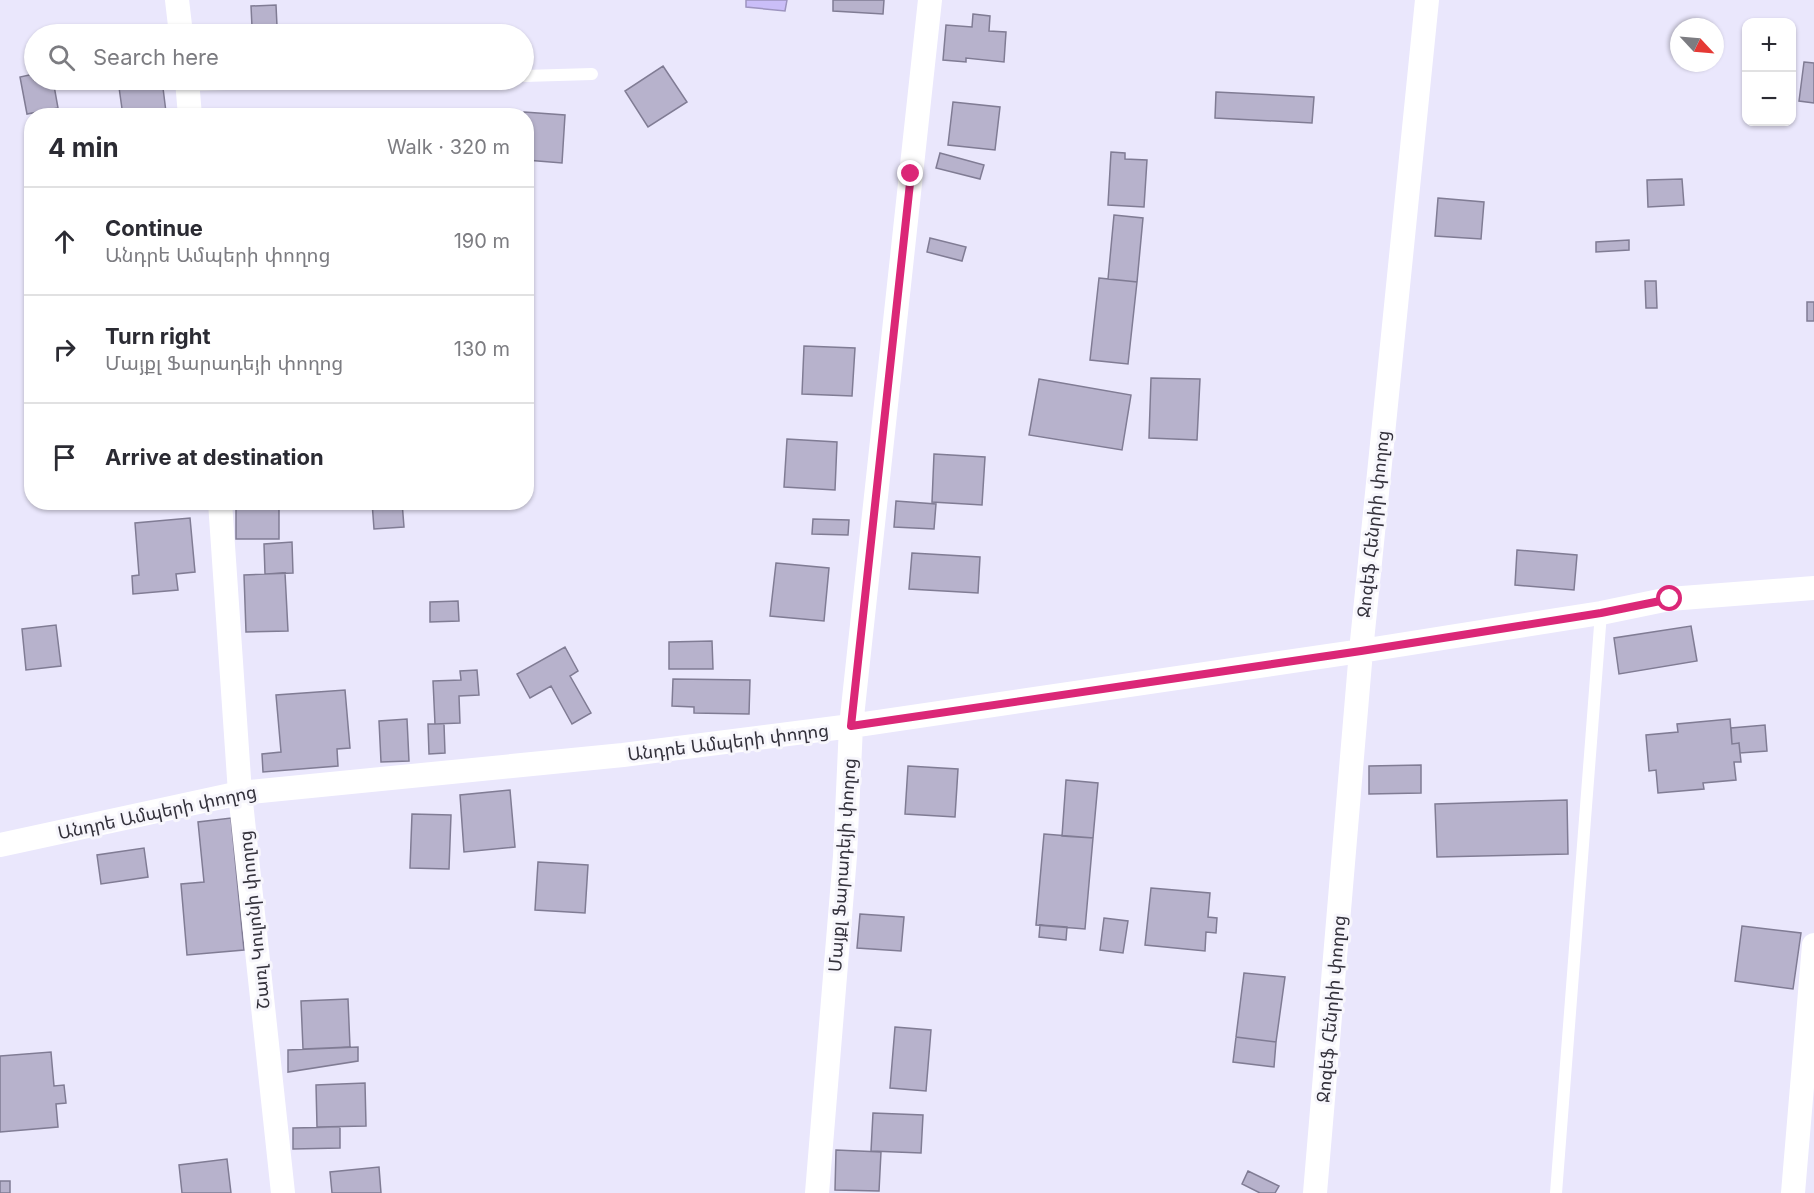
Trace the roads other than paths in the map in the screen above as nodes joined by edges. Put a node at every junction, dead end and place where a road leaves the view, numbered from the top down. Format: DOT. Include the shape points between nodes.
graph roads {
  1 [pos="177,0"];
  2 [pos="930,0"];
  3 [pos="1427,0"];
  4 [pos="180,24"];
  5 [pos="592,74"];
  6 [pos="534,76"];
  7 [pos="188,90"];
  8 [pos="189,108"];
  9 [pos="221,510"];
  10 [pos="1814,588"];
  11 [pos="1601,613"];
  12 [pos="1361,651"];
  13 [pos="851,726"];
  14 [pos="240,793"];
  15 [pos="0,845"];
  16 [pos="1814,945"];
  17 [pos="283,1193"];
  18 [pos="817,1193"];
  19 [pos="1315,1193"];
  20 [pos="1556,1193"];
  21 [pos="1793,1193"];
  1 -- 4 [label="street"];
  2 -- 13 [label="street, Մայքլ Ֆարադեյի փողոց"];
  3 -- 12 [label="street, Ջոզեֆ Հենրիի փողոց"];
  5 -- 6 [label="lane"];
  7 -- 8 [label="street"];
  9 -- 14 [label="street, Շառլ Կուլոնի փողոց"];
  10 -- 11 [label="street, Անդրե Ամպերի փողոց" via="1670,599"];
  11 -- 12 [label="street, Անդրե Ամպերի փողոց"];
  11 -- 20 [label="lane"];
  12 -- 13 [label="street, Անդրե Ամպերի փողոց"];
  12 -- 19 [label="street, Ջոզեֆ Հենրիի փողոց"];
  13 -- 14 [label="street, Անդրե Ամպերի փողոց" via="623,755"];
  13 -- 18 [label="street, Մայքլ Ֆարադեյի փողոց"];
  14 -- 15 [label="street, Անդրե Ամպերի փողոց"];
  14 -- 17 [label="street, Շառլ Կուլոնի փողոց"];
  16 -- 21 [label="street"];
}
